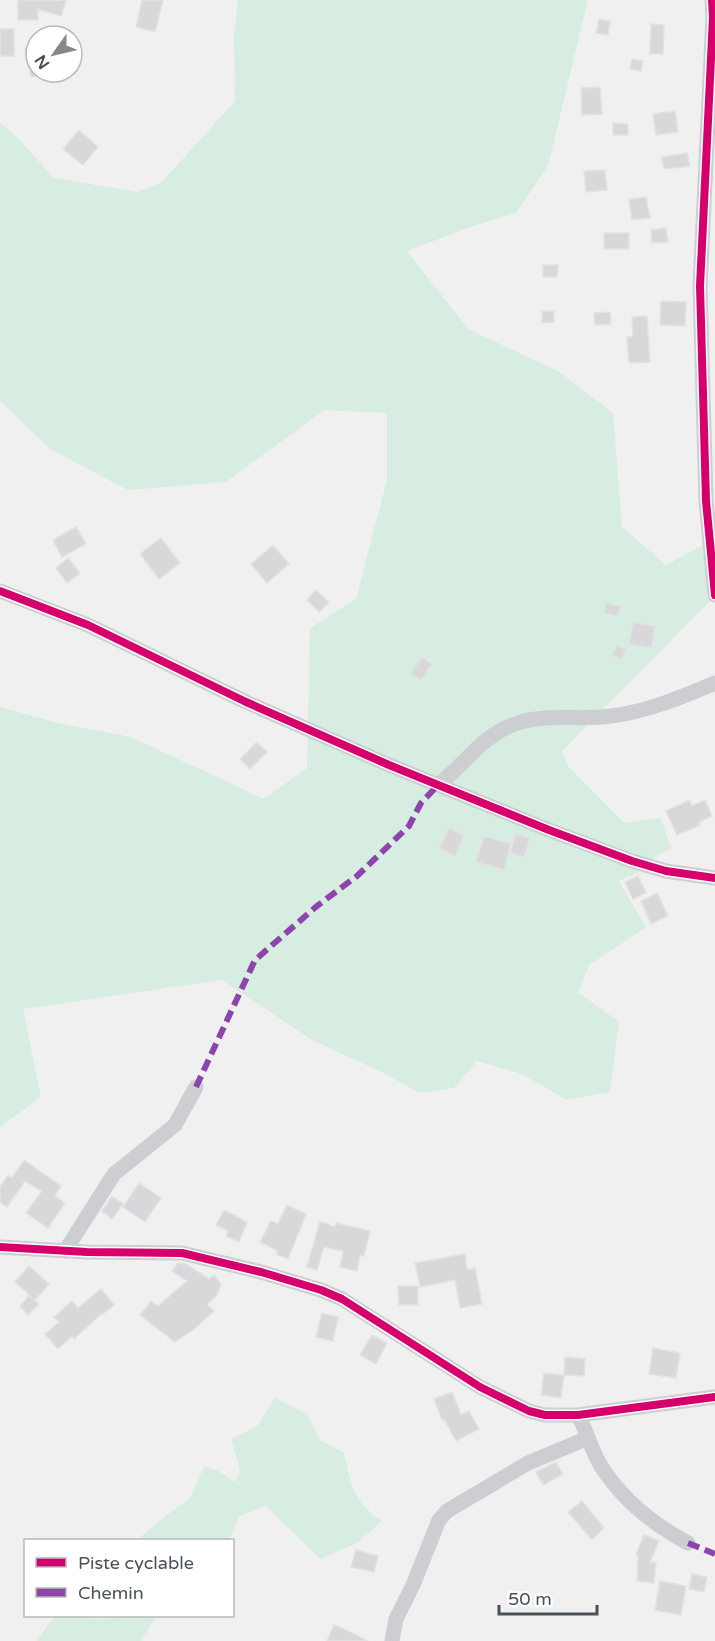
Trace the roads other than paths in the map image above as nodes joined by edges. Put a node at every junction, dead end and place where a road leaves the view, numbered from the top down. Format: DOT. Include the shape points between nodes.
graph roads {
  1 [pos="712,0"];
  2 [pos="0,591"];
  3 [pos="715,595"];
  4 [pos="715,683"];
  5 [pos="438,784"];
  6 [pos="715,878"];
  7 [pos="196,1087"];
  8 [pos="0,1247"];
  9 [pos="65,1251"];
  10 [pos="715,1397"];
  11 [pos="578,1415"];
  12 [pos="588,1438"];
  13 [pos="688,1543"];
  14 [pos="392,1641"];
  1 -- 3 [label="street" via="700,286 706,501"];
  2 -- 5 [label="street" via="88,625 246,702"];
  4 -- 5 [label="street" via="680,698 611,716 535,717 509,726 477,745"];
  5 -- 6 [label="street" via="632,861 695,877"];
  7 -- 9 [label="street" via="175,1125 114,1174"];
  8 -- 9 [label="street"];
  9 -- 11 [label="street" via="190,1254 321,1290 342,1299 516,1406 545,1415"];
  10 -- 11 [label="street"];
  11 -- 12 [label="street"];
  12 -- 13 [label="street" via="600,1466 628,1500"];
  12 -- 14 [label="street" via="528,1462 447,1511 439,1520 396,1619"];
}
